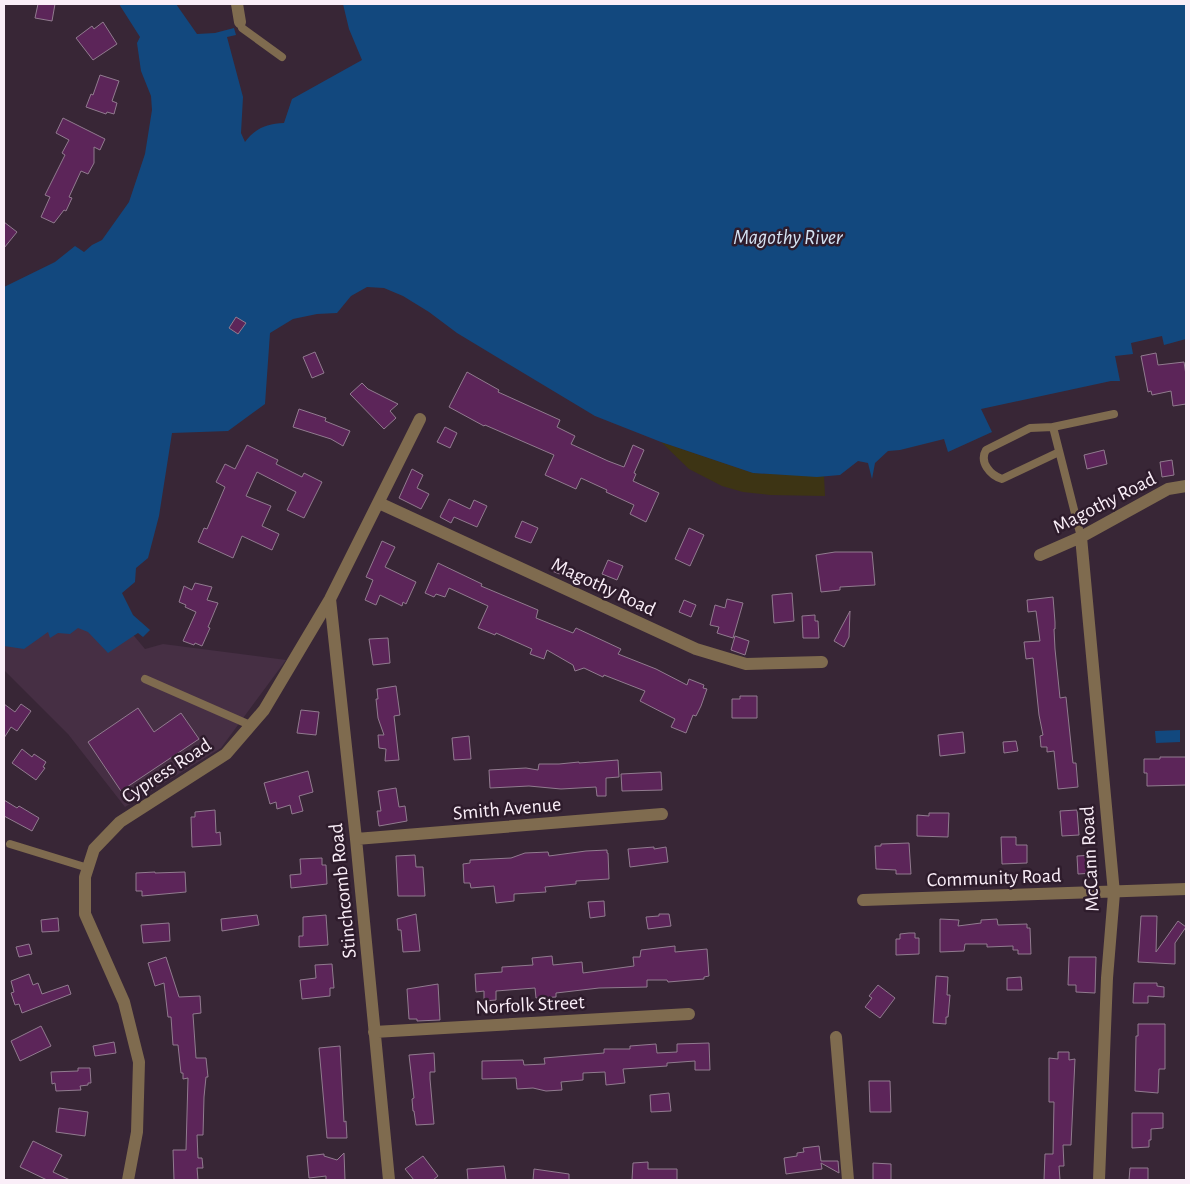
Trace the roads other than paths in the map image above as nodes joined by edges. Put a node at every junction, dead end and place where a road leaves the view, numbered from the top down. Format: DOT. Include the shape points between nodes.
graph roads {
  1 [pos="237,4"];
  2 [pos="239,27"];
  3 [pos="282,57"];
  4 [pos="1114,414"];
  5 [pos="420,419"];
  6 [pos="1053,427"];
  7 [pos="1059,452"];
  8 [pos="1186,486"];
  9 [pos="379,503"];
  10 [pos="1081,537"];
  11 [pos="1040,555"];
  12 [pos="330,598"];
  13 [pos="822,662"];
  14 [pos="145,679"];
  15 [pos="250,726"];
  16 [pos="662,814"];
  17 [pos="356,839"];
  18 [pos="10,844"];
  19 [pos="88,868"];
  20 [pos="1186,889"];
  21 [pos="1114,893"];
  22 [pos="863,900"];
  23 [pos="689,1014"];
  24 [pos="374,1032"];
  25 [pos="836,1037"];
  26 [pos="128,1180"];
  27 [pos="389,1180"];
  28 [pos="848,1180"];
  29 [pos="1099,1180"];
  1 -- 2 [label="street"];
  2 -- 3 [label="lane"];
  4 -- 6 [label="lane"];
  5 -- 9 [label="street, Cypress Road"];
  6 -- 7 [label="lane"];
  6 -- 7 [label="lane" via="1030,428 986,450 983,462 995,477 1002,479"];
  7 -- 10 [label="lane"];
  8 -- 10 [label="street, Magothy Road" via="1168,489"];
  9 -- 12 [label="street, Cypress Road"];
  9 -- 13 [label="street, Magothy Road" via="696,649 746,664"];
  10 -- 11 [label="street, Magothy Road"];
  10 -- 21 [label="street, McCann Road"];
  12 -- 15 [label="street, Cypress Road" via="264,710"];
  12 -- 17 [label="street, Stinchcomb Road"];
  14 -- 15 [label="lane"];
  15 -- 19 [label="street, Cypress Road" via="226,754 120,822 94,849"];
  16 -- 17 [label="street, Smith Avenue"];
  17 -- 24 [label="street, Stinchcomb Road"];
  18 -- 19 [label="lane"];
  19 -- 26 [label="street, Cypress Road" via="85,914 124,1002 139,1062 137,1132"];
  20 -- 21 [label="street, Community Road"];
  21 -- 22 [label="street, Community Road"];
  21 -- 29 [label="street, McCann Road" via="1107,978"];
  23 -- 24 [label="street, Norfolk Street"];
  24 -- 27 [label="street, Stinchcomb Road"];
  25 -- 28 [label="street"];
}
